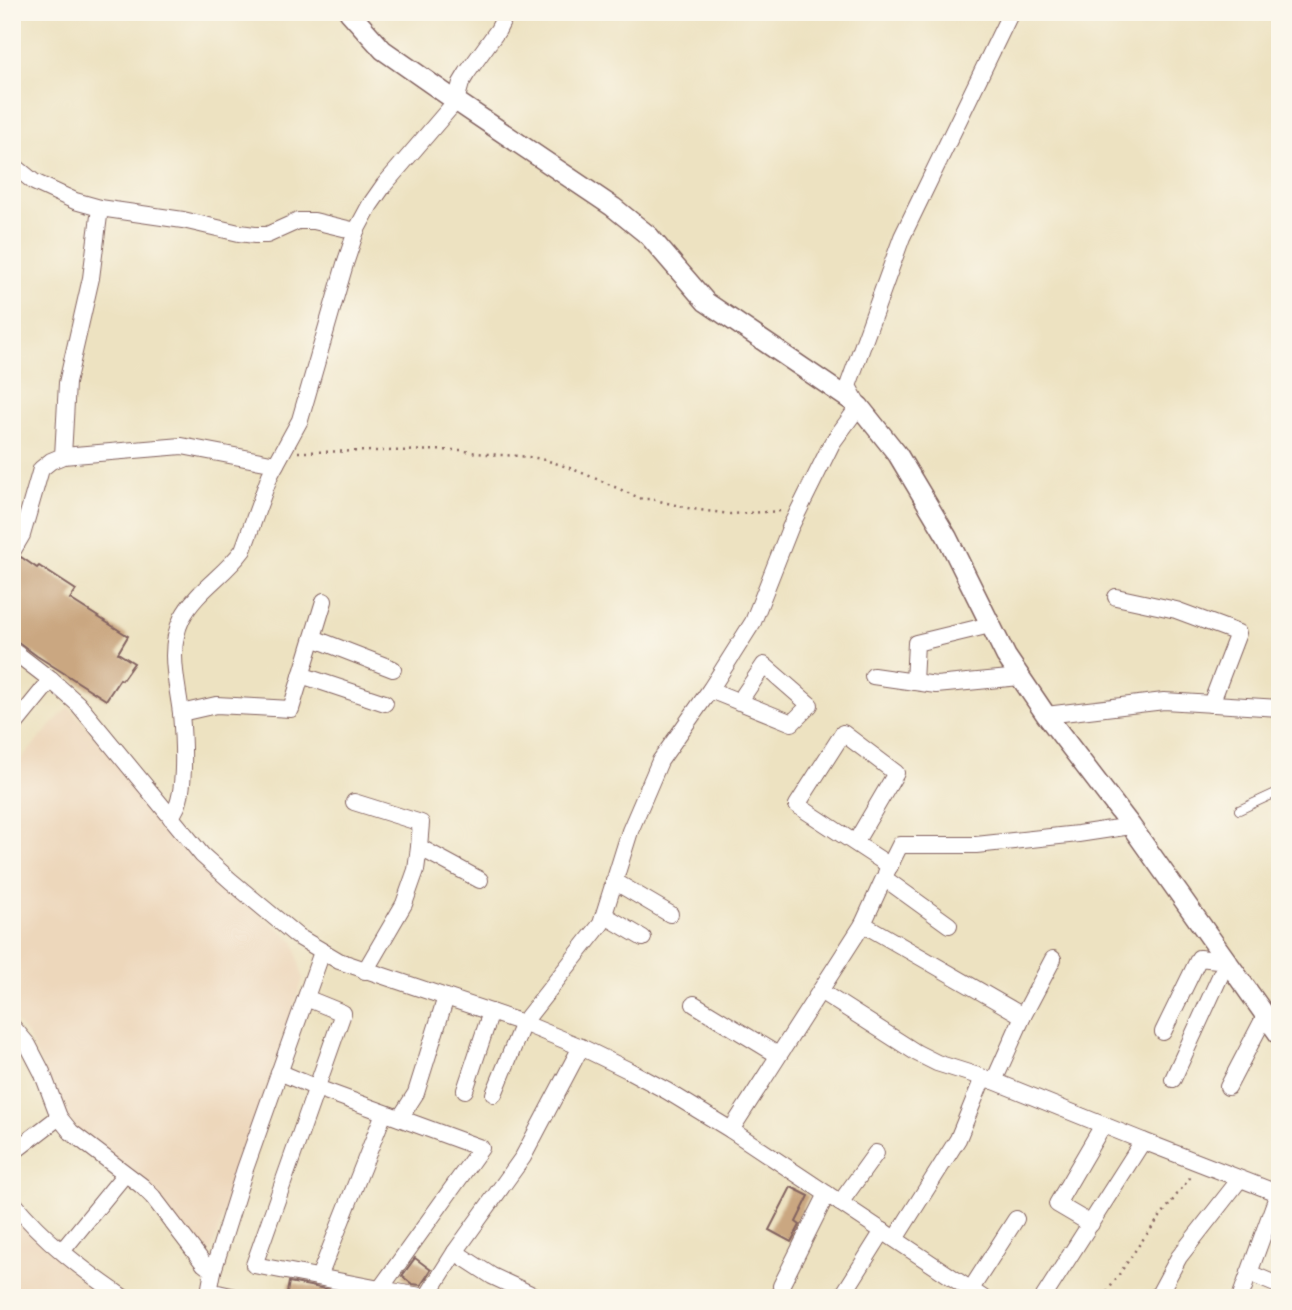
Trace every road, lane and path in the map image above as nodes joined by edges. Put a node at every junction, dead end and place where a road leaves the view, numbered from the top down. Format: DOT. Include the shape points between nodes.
graph roads {
  1 [pos="349,12"];
  2 [pos="507,12"];
  3 [pos="1011,12"];
  4 [pos="456,101"];
  5 [pos="12,164"];
  6 [pos="100,208"];
  7 [pos="356,231"];
  8 [pos="859,406"];
  9 [pos="63,456"];
  10 [pos="279,458"];
  11 [pos="799,510"];
  12 [pos="12,552"];
  13 [pos="1116,597"];
  14 [pos="324,601"];
  15 [pos="990,625"];
  16 [pos="313,638"];
  17 [pos="12,650"];
  18 [pos="393,669"];
  19 [pos="301,675"];
  20 [pos="873,676"];
  21 [pos="1020,677"];
  22 [pos="51,680"];
  23 [pos="914,682"];
  24 [pos="710,690"];
  25 [pos="740,702"];
  26 [pos="385,703"];
  27 [pos="1211,704"];
  28 [pos="1280,708"];
  29 [pos="181,713"];
  30 [pos="1046,715"];
  31 [pos="12,728"];
  32 [pos="1280,791"];
  33 [pos="354,802"];
  34 [pos="1239,810"];
  35 [pos="171,818"];
  36 [pos="1131,826"];
  37 [pos="855,843"];
  38 [pos="419,847"];
  39 [pos="887,872"];
  40 [pos="480,880"];
  41 [pos="614,881"];
  42 [pos="670,914"];
  43 [pos="604,915"];
  44 [pos="863,924"];
  45 [pos="948,925"];
  46 [pos="643,938"];
  47 [pos="322,952"];
  48 [pos="1054,959"];
  49 [pos="1227,961"];
  50 [pos="365,971"];
  51 [pos="820,991"];
  52 [pos="446,997"];
  53 [pos="306,998"];
  54 [pos="694,1004"];
  55 [pos="491,1012"];
  56 [pos="1023,1016"];
  57 [pos="1265,1016"];
  58 [pos="523,1023"];
  59 [pos="12,1026"];
  60 [pos="1163,1032"];
  61 [pos="1280,1035"];
  62 [pos="581,1047"];
  63 [pos="778,1055"];
  64 [pos="279,1072"];
  65 [pos="988,1079"];
  66 [pos="1173,1079"];
  67 [pos="1228,1087"];
  68 [pos="317,1088"];
  69 [pos="465,1090"];
  70 [pos="495,1094"];
  71 [pos="384,1113"];
  72 [pos="59,1117"];
  73 [pos="400,1118"];
  74 [pos="1103,1125"];
  75 [pos="731,1130"];
  76 [pos="1143,1141"];
  77 [pos="12,1153"];
  78 [pos="876,1153"];
  79 [pos="1201,1164"];
  80 [pos="125,1174"];
  81 [pos="1240,1179"];
  82 [pos="1279,1191"];
  83 [pos="833,1198"];
  84 [pos="12,1201"];
  85 [pos="1016,1219"];
  86 [pos="1091,1224"];
  87 [pos="889,1235"];
  88 [pos="62,1251"];
  89 [pos="455,1252"];
  90 [pos="213,1271"];
  91 [pos="1249,1273"];
  92 [pos="319,1277"];
  93 [pos="781,1286"];
  94 [pos="1280,1286"];
  95 [pos="380,1289"];
  96 [pos="977,1294"];
  97 [pos="209,1295"];
  98 [pos="124,1298"];
  99 [pos="240,1298"];
  100 [pos="426,1298"];
  101 [pos="539,1298"];
  102 [pos="841,1298"];
  103 [pos="1043,1298"];
  104 [pos="1102,1298"];
  105 [pos="1157,1298"];
  106 [pos="1240,1298"];
  1 -- 4 [label="street" via="383,50"];
  2 -- 4 [label="street" via="461,83"];
  3 -- 8 [label="street" via="902,237 848,386"];
  4 -- 7 [label="street" via="384,185"];
  4 -- 8 [label="street" via="613,207 649,236 706,302"];
  5 -- 6 [label="street" via="34,182"];
  6 -- 7 [label="street" via="255,235 267,235 298,221"];
  6 -- 9 [label="street" via="91,278 67,383"];
  7 -- 10 [label="street" via="300,420"];
  8 -- 11 [label="street" via="832,443"];
  8 -- 15 [label="street" via="898,455 947,537"];
  9 -- 10 [label="street" via="183,446"];
  9 -- 12 [label="street" via="41,469 22,536"];
  10 -- 11 [label="path" via="461,450 491,453 537,459 642,499 692,509 730,514"];
  10 -- 29 [label="street" via="243,550 182,618 173,653"];
  11 -- 24 [label="street" via="753,622"];
  13 -- 27 [label="street" via="1176,610 1238,634"];
  14 -- 16 [label="street"];
  15 -- 21 [label="street"];
  15 -- 23 [label="street" via="916,643"];
  16 -- 18 [label="street"];
  16 -- 19 [label="street"];
  17 -- 22 [label="street"];
  19 -- 26 [label="street"];
  19 -- 29 [label="street" via="290,709 216,705"];
  20 -- 23 [label="street"];
  21 -- 23 [label="street" via="936,685"];
  21 -- 30 [label="street"];
  22 -- 31 [label="street"];
  22 -- 35 [label="street" via="78,704"];
  24 -- 25 [label="street"];
  24 -- 41 [label="street" via="660,761"];
  27 -- 28 [label="street"];
  27 -- 30 [label="street" via="1164,701"];
  29 -- 35 [label="street" via="182,776"];
  30 -- 36 [label="street"];
  32 -- 34 [label="lane"];
  33 -- 38 [label="street" via="421,823"];
  35 -- 47 [label="street" via="231,881"];
  36 -- 39 [label="street" via="976,845 900,845"];
  36 -- 49 [label="street"];
  37 -- 37 [label="street" via="797,805 843,733 896,773"];
  37 -- 39 [label="street"];
  38 -- 40 [label="street"];
  38 -- 50 [label="street" via="404,904"];
  39 -- 44 [label="street"];
  39 -- 45 [label="street"];
  41 -- 42 [label="street"];
  41 -- 43 [label="street"];
  43 -- 46 [label="street"];
  43 -- 58 [label="street"];
  44 -- 51 [label="street"];
  44 -- 56 [label="street"];
  47 -- 50 [label="street"];
  47 -- 53 [label="street"];
  48 -- 56 [label="street"];
  49 -- 57 [label="street"];
  49 -- 60 [label="street" via="1199,958"];
  49 -- 66 [label="street"];
  50 -- 52 [label="street"];
  51 -- 63 [label="street"];
  51 -- 65 [label="street" via="917,1053"];
  52 -- 55 [label="street"];
  52 -- 73 [label="street" via="416,1093"];
  53 -- 64 [label="street"];
  53 -- 68 [label="street" via="343,1013"];
  54 -- 63 [label="street"];
  55 -- 58 [label="street"];
  55 -- 69 [label="street"];
  56 -- 65 [label="street"];
  57 -- 61 [label="street"];
  57 -- 67 [label="street"];
  58 -- 62 [label="street"];
  58 -- 70 [label="street"];
  59 -- 72 [label="street" via="42,1072"];
  62 -- 75 [label="street"];
  62 -- 89 [label="street" via="523,1157"];
  63 -- 75 [label="street"];
  64 -- 68 [label="street"];
  64 -- 90 [label="street"];
  65 -- 74 [label="street"];
  65 -- 87 [label="street" via="958,1139"];
  68 -- 71 [label="street"];
  68 -- 92 [label="street" via="254,1265"];
  71 -- 73 [label="street"];
  71 -- 92 [label="street"];
  72 -- 77 [label="street"];
  72 -- 80 [label="street" via="71,1132"];
  73 -- 95 [label="street" via="481,1149"];
  74 -- 76 [label="street"];
  74 -- 86 [label="street" via="1057,1205"];
  75 -- 83 [label="street"];
  76 -- 79 [label="street"];
  76 -- 86 [label="street"];
  78 -- 83 [label="street"];
  79 -- 81 [label="street"];
  79 -- 104 [label="path"];
  80 -- 88 [label="street"];
  80 -- 90 [label="street" via="160,1204"];
  81 -- 82 [label="street"];
  81 -- 105 [label="street" via="1179,1257"];
  82 -- 91 [label="street"];
  83 -- 87 [label="street"];
  83 -- 93 [label="street"];
  84 -- 88 [label="street"];
  85 -- 96 [label="street"];
  86 -- 103 [label="street"];
  87 -- 96 [label="street"];
  87 -- 102 [label="street"];
  88 -- 98 [label="street"];
  89 -- 100 [label="street"];
  89 -- 101 [label="street"];
  90 -- 97 [label="street"];
  91 -- 94 [label="street"];
  91 -- 106 [label="street"];
  92 -- 95 [label="street"];
  95 -- 100 [label="street"];
  97 -- 99 [label="street"];
}
